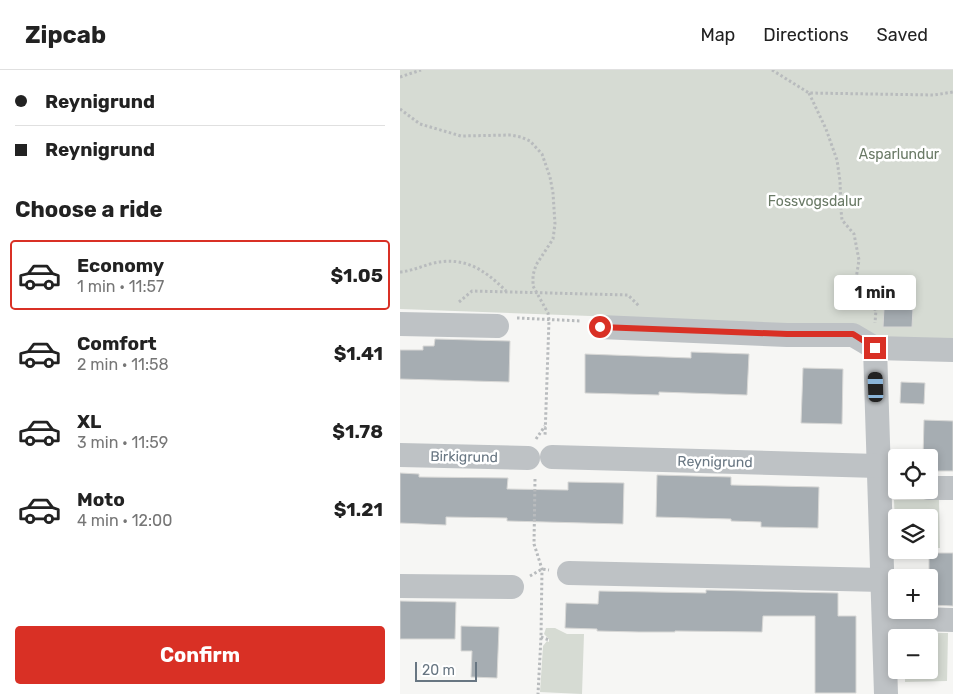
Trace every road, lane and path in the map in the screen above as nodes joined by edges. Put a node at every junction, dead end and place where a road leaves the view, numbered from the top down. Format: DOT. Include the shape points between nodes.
graph roads {
  1 [pos="420,70"];
  2 [pos="772,70"];
  3 [pos="400,77"];
  4 [pos="953,92"];
  5 [pos="809,93"];
  6 [pos="400,109"];
  7 [pos="400,272"];
  8 [pos="507,292"];
  9 [pos="872,308"];
  10 [pos="549,320"];
  11 [pos="400,324"];
  12 [pos="498,326"];
  13 [pos="600,327"];
  14 [pos="875,348"];
  15 [pos="953,350"];
  16 [pos="400,455"];
  17 [pos="540,457"];
  18 [pos="884,479"];
  19 [pos="938,488"];
  20 [pos="953,488"];
  21 [pos="542,569"];
  22 [pos="569,573"];
  23 [pos="882,580"];
  24 [pos="400,586"];
  25 [pos="512,587"];
  26 [pos="884,618"];
  27 [pos="953,620"];
  28 [pos="541,637"];
  29 [pos="549,640"];
  30 [pos="538,694"];
  31 [pos="886,694"];
  1 -- 3 [label="path"];
  2 -- 5 [label="path"];
  4 -- 5 [label="path" via="934,95"];
  5 -- 9 [label="path" via="836,160 842,220 854,234 856,243 859,260 853,298"];
  6 -- 10 [label="path" via="420,124 461,136 521,137 530,141 542,154 554,193 555,224 553,239 536,265 532,286"];
  7 -- 8 [label="path" via="442,262 468,264 492,277"];
  10 -- 12 [label="path" via="514,318"];
  10 -- 13 [label="path" via="585,321"];
  10 -- 17 [label="path"];
  11 -- 12 [label="street"];
  13 -- 14 [label="street" via="853,334"];
  14 -- 15 [label="street"];
  14 -- 18 [label="street"];
  16 -- 17 [label="street, Birkigrund"];
  17 -- 18 [label="street, Reynigrund"];
  17 -- 21 [label="path" via="534,481 534,544"];
  18 -- 23 [label="street"];
  19 -- 20 [label="street"];
  21 -- 22 [label="path"];
  21 -- 25 [label="path"];
  21 -- 28 [label="path"];
  22 -- 23 [label="street"];
  23 -- 26 [label="street"];
  24 -- 25 [label="street"];
  26 -- 27 [label="street"];
  26 -- 31 [label="street"];
  28 -- 29 [label="path"];
  28 -- 30 [label="path"];
}
